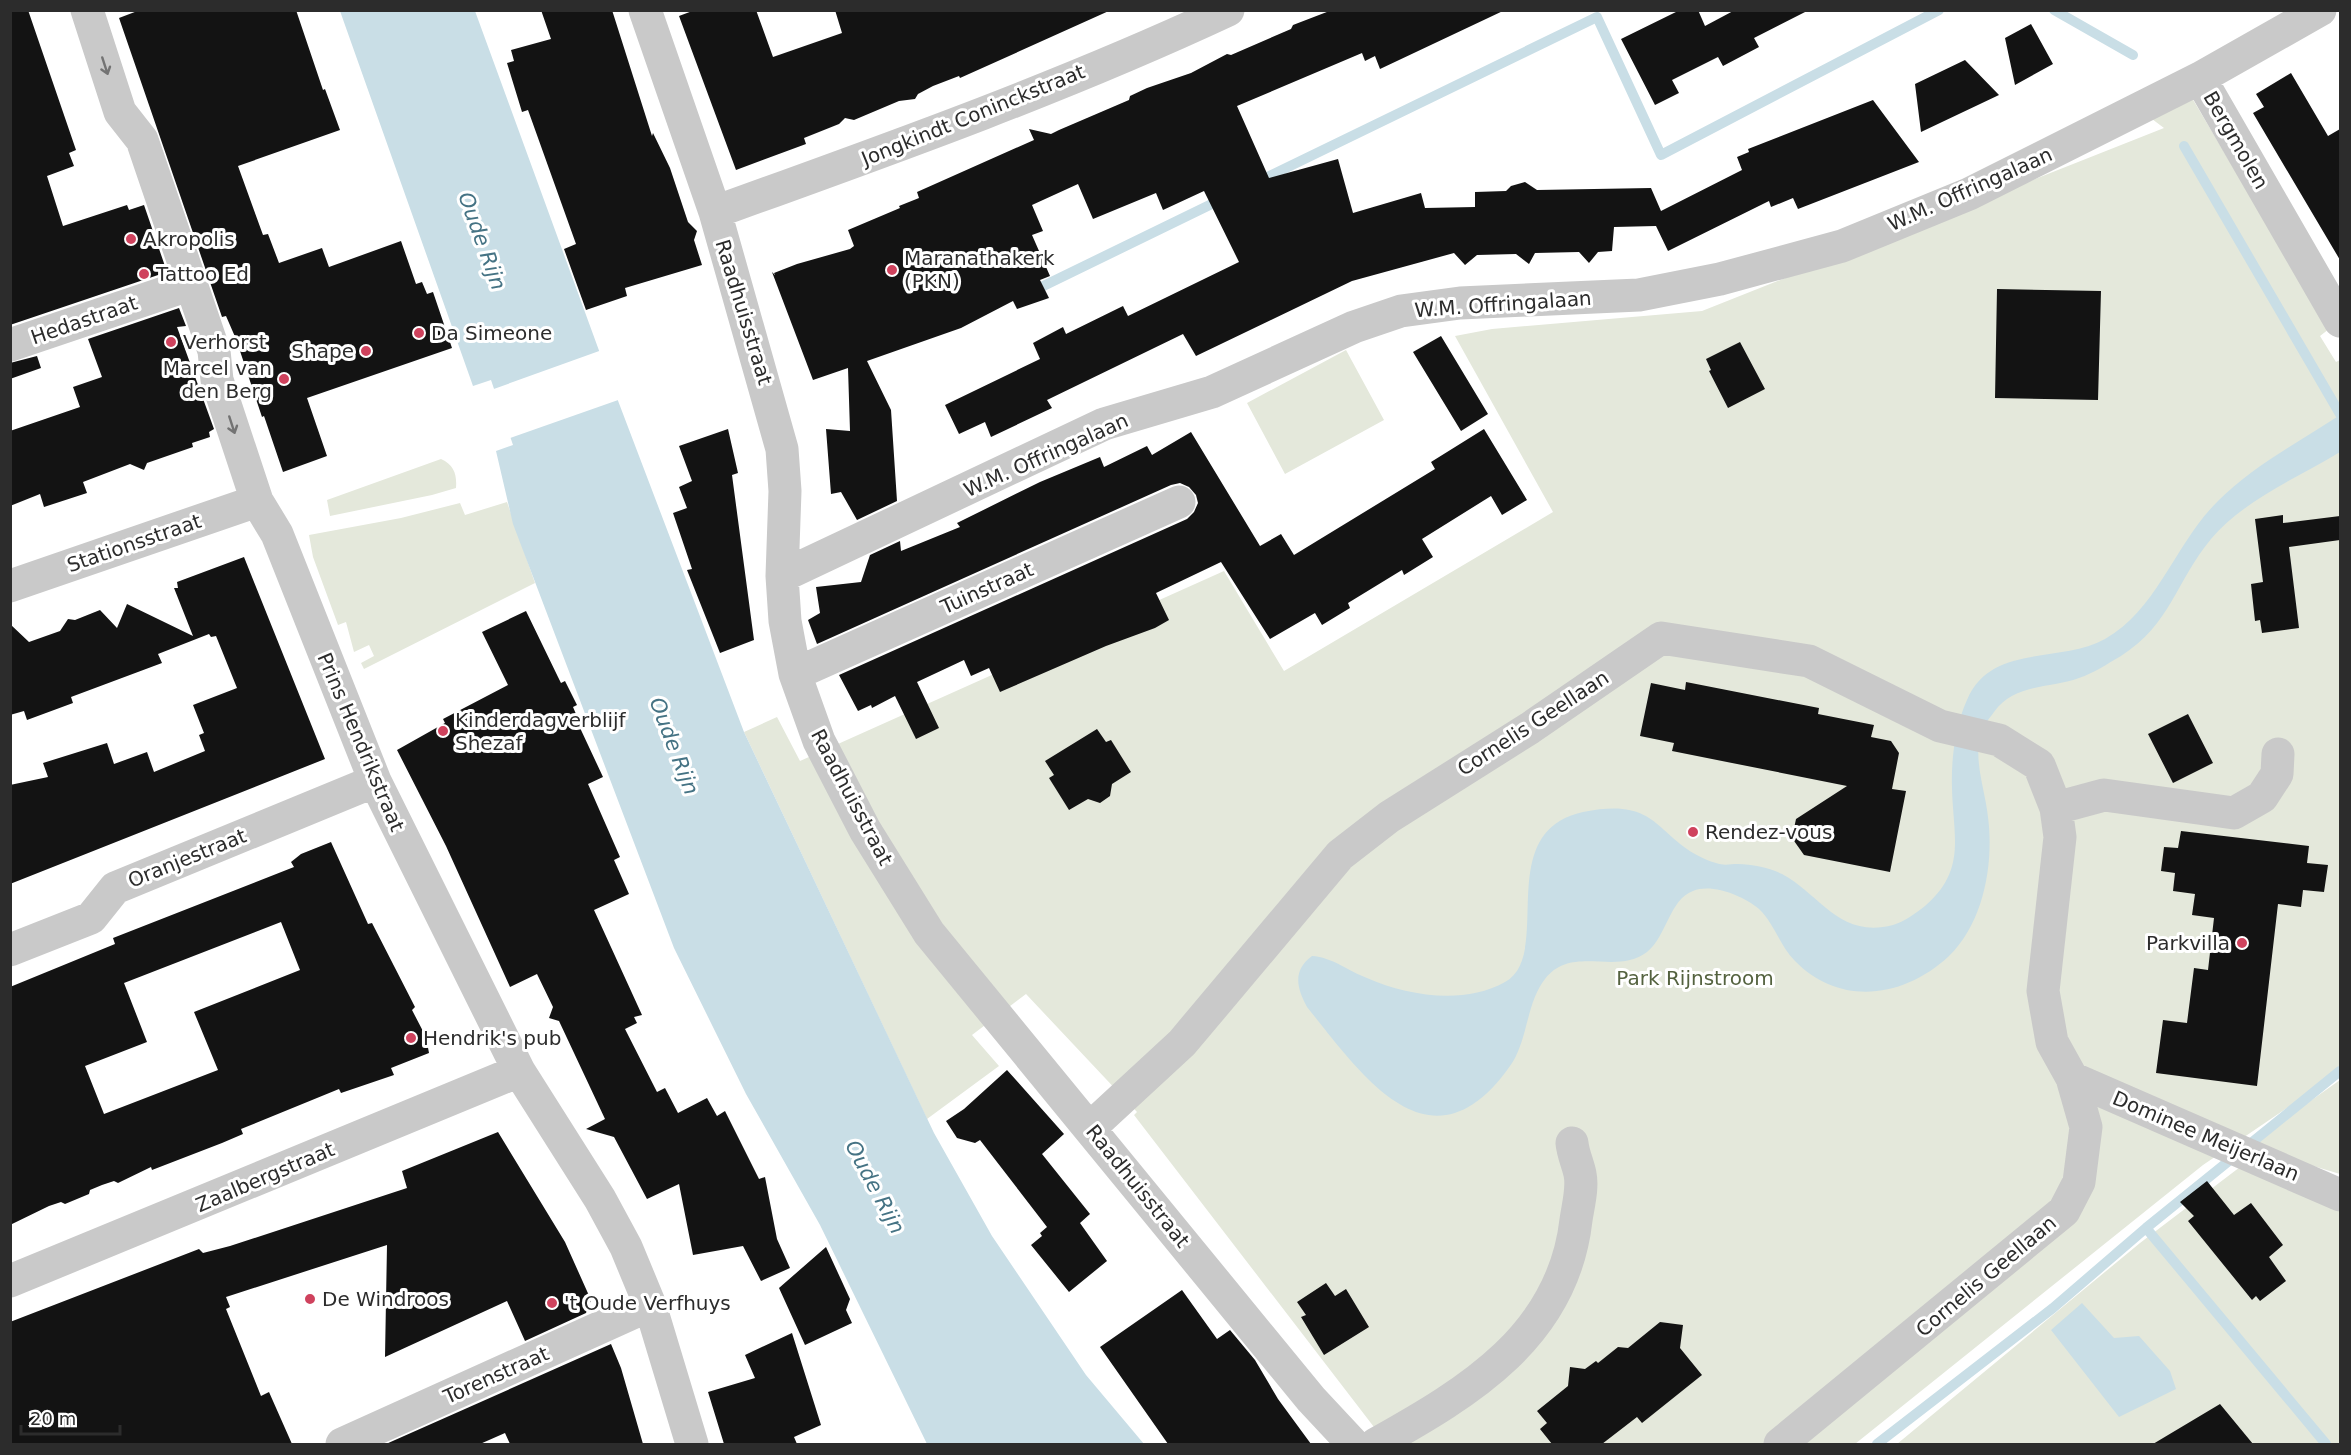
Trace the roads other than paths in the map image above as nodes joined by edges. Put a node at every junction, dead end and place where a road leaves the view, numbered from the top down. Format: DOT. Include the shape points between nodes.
graph roads {
  1 [pos="645,10"];
  2 [pos="1228,10"];
  3 [pos="2320,10"];
  4 [pos="93,12"];
  5 [pos="2200,78"];
  6 [pos="715,212"];
  7 [pos="191,284"];
  8 [pos="2340,321"];
  9 [pos="10,345"];
  10 [pos="257,501"];
  11 [pos="1179,502"];
  12 [pos="782,576"];
  13 [pos="10,586"];
  14 [pos="795,674"];
  15 [pos="2278,754"];
  16 [pos="375,781"];
  17 [pos="2056,808"];
  18 [pos="10,950"];
  19 [pos="519,1071"];
  20 [pos="2072,1078"];
  21 [pos="1090,1128"];
  22 [pos="1572,1143"];
  23 [pos="2340,1195"];
  24 [pos="10,1281"];
  25 [pos="650,1305"];
  26 [pos="342,1444"];
  27 [pos="692,1444"];
  28 [pos="1353,1444"];
  29 [pos="1376,1444"];
  30 [pos="1780,1444"];
  1 -- 6 [label="street, Raadhuisstraat"];
  2 -- 6 [label="street, Jongkindt Coninckstraat" via="1165,40 870,156"];
  3 -- 5 [label="street, Bergmolen"];
  4 -- 7 [label="street, Prins Hendrikstraat, one-way" via="120,112 142,140"];
  5 -- 8 [label="street, Bergmolen"];
  5 -- 12 [label="street, W.M. Offringalaan" via="1969,194 1842,246 1720,279 1639,295 1460,303 1401,311 1212,392 1104,424"];
  6 -- 12 [label="street, Raadhuisstraat" via="782,448"];
  7 -- 9 [label="street, Hedastraat"];
  7 -- 10 [label="street, Prins Hendrikstraat, one-way"];
  10 -- 13 [label="street, Stationsstraat"];
  10 -- 16 [label="street, Prins Hendrikstraat" via="277,534"];
  11 -- 14 [label="street, Tuinstraat"];
  12 -- 14 [label="street, Raadhuisstraat" via="784,621"];
  14 -- 21 [label="street, Raadhuisstraat" via="819,741 865,830 929,933"];
  15 -- 17 [label="street" via="2277,774 2262,797 2234,813 2104,795"];
  16 -- 18 [label="street, Oranjestraat" via="115,888 91,918"];
  16 -- 19 [label="street, Prins Hendrikstraat"];
  17 -- 20 [label="street, Cornelis Geellaan" via="2060,837 2043,991 2052,1042"];
  17 -- 21 [label="street, Cornelis Geellaan" via="2039,765 2000,740 1940,726 1809,661 1661,638 1530,728 1389,817 1340,855 1182,1043"];
  19 -- 24 [label="street, Zaalbergstraat"];
  19 -- 25 [label="street, Prins Hendrikstraat" via="600,1200 626,1247"];
  20 -- 23 [label="street, Dominee Meijerlaan"];
  20 -- 30 [label="street, Cornelis Geellaan" via="2086,1127 2079,1182 2064,1211"];
  21 -- 28 [label="street, Raadhuisstraat" via="1311,1399"];
  22 -- 29 [label="street" via="1581,1176 1573,1247 1544,1314 1512,1353 1467,1389"];
  25 -- 26 [label="street, Torenstraat"];
  25 -- 27 [label="street, Prins Hendrikstraat"];
}
